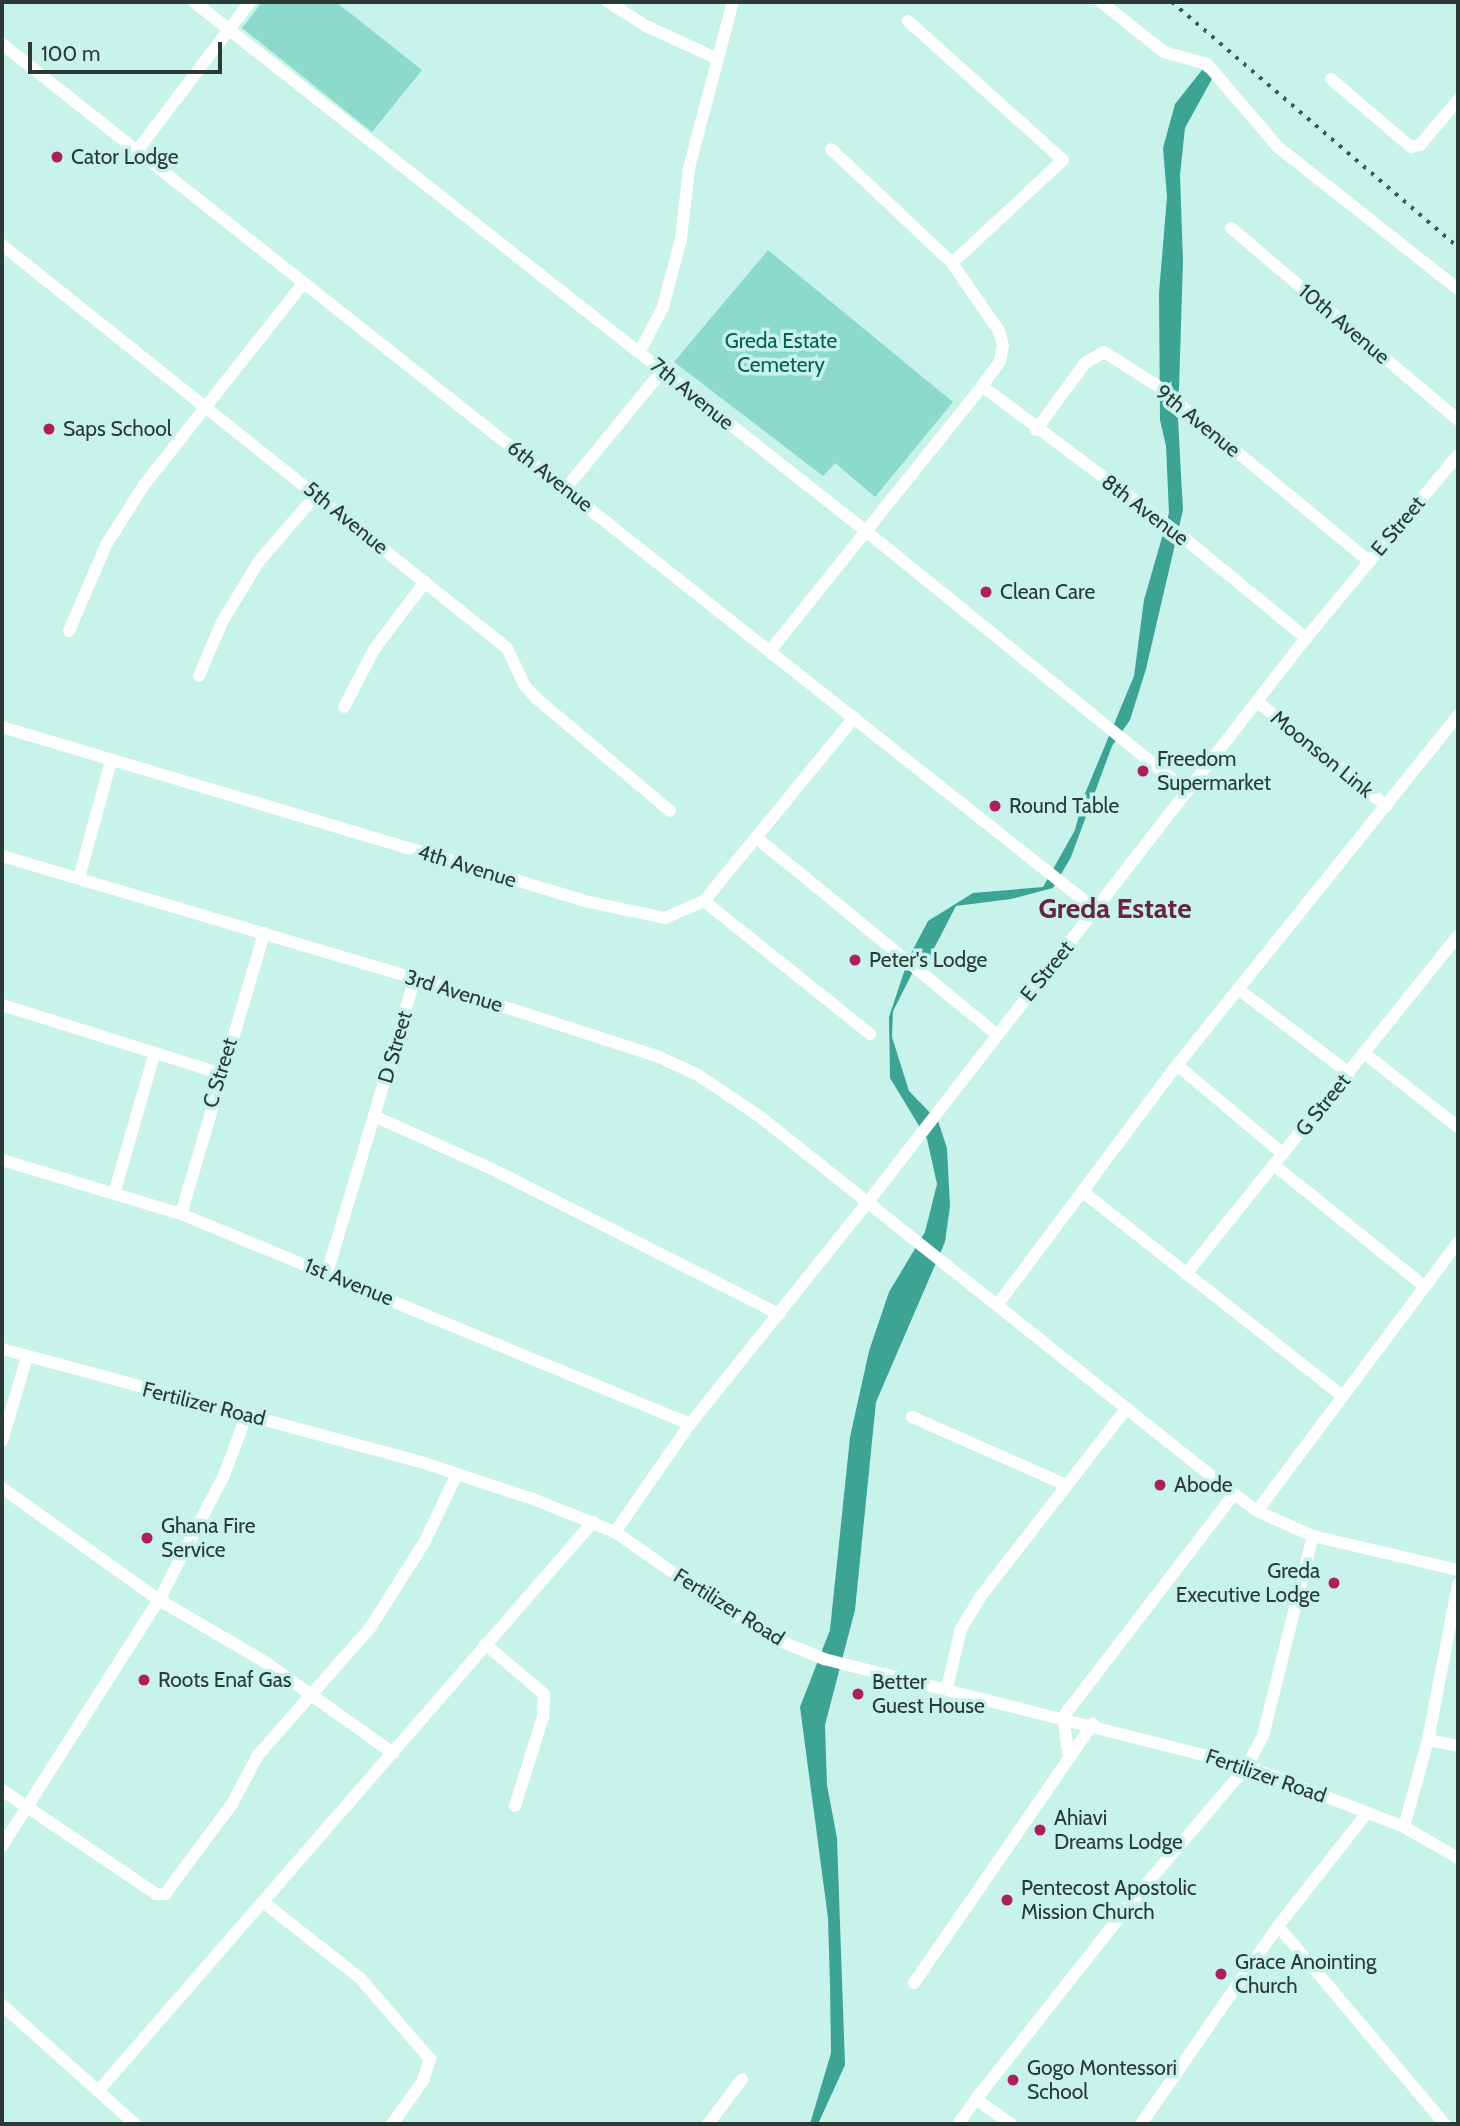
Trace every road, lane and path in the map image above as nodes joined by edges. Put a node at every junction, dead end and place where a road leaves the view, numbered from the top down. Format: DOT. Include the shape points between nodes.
graph roads {
  1 [pos="194,2"];
  2 [pos="250,2"];
  3 [pos="608,2"];
  4 [pos="733,2"];
  5 [pos="1101,2"];
  6 [pos="908,20"];
  7 [pos="232,31"];
  8 [pos="2,44"];
  9 [pos="718,59"];
  10 [pos="1331,79"];
  11 [pos="1458,100"];
  12 [pos="831,149"];
  13 [pos="136,152"];
  14 [pos="1231,228"];
  15 [pos="2,245"];
  16 [pos="953,263"];
  17 [pos="302,285"];
  18 [pos="1458,289"];
  19 [pos="640,351"];
  20 [pos="662,371"];
  21 [pos="982,386"];
  22 [pos="205,407"];
  23 [pos="1458,419"];
  24 [pos="1036,430"];
  25 [pos="1458,455"];
  26 [pos="566,488"];
  27 [pos="317,494"];
  28 [pos="867,532"];
  29 [pos="1369,561"];
  30 [pos="425,582"];
  31 [pos="69,631"];
  32 [pos="1306,638"];
  33 [pos="770,651"];
  34 [pos="199,676"];
  35 [pos="1259,703"];
  36 [pos="344,707"];
  37 [pos="1458,715"];
  38 [pos="853,718"];
  39 [pos="2,727"];
  40 [pos="111,761"];
  41 [pos="1186,790"];
  42 [pos="1386,806"];
  43 [pos="670,811"];
  44 [pos="758,839"];
  45 [pos="2,856"];
  46 [pos="79,878"];
  47 [pos="704,901"];
  48 [pos="1096,909"];
  49 [pos="264,933"];
  50 [pos="1457,939"];
  51 [pos="415,978"];
  52 [pos="1238,989"];
  53 [pos="2,1005"];
  54 [pos="870,1034"];
  55 [pos="996,1034"];
  56 [pos="1364,1053"];
  57 [pos="154,1055"];
  58 [pos="1177,1065"];
  59 [pos="219,1073"];
  60 [pos="1349,1073"];
  61 [pos="374,1116"];
  62 [pos="1458,1127"];
  63 [pos="2,1160"];
  64 [pos="1278,1160"];
  65 [pos="1083,1192"];
  66 [pos="114,1194"];
  67 [pos="868,1202"];
  68 [pos="181,1214"];
  69 [pos="1458,1242"];
  70 [pos="327,1273"];
  71 [pos="1186,1274"];
  72 [pos="1425,1287"];
  73 [pos="998,1304"];
  74 [pos="779,1314"];
  75 [pos="2,1349"];
  76 [pos="27,1357"];
  77 [pos="1342,1396"];
  78 [pos="1127,1408"];
  79 [pos="247,1414"];
  80 [pos="912,1417"];
  81 [pos="690,1424"];
  82 [pos="2,1440"];
  83 [pos="457,1474"];
  84 [pos="1066,1485"];
  85 [pos="2,1488"];
  86 [pos="1234,1494"];
  87 [pos="1257,1511"];
  88 [pos="593,1522"];
  89 [pos="615,1532"];
  90 [pos="1313,1536"];
  91 [pos="1458,1570"];
  92 [pos="1458,1584"];
  93 [pos="159,1600"];
  94 [pos="485,1644"];
  95 [pos="947,1688"];
  96 [pos="308,1695"];
  97 [pos="1063,1717"];
  98 [pos="1093,1724"];
  99 [pos="1428,1740"];
  100 [pos="1458,1746"];
  101 [pos="393,1753"];
  102 [pos="1069,1757"];
  103 [pos="1247,1766"];
  104 [pos="2,1790"];
  105 [pos="26,1804"];
  106 [pos="515,1806"];
  107 [pos="1367,1813"];
  108 [pos="1404,1827"];
  109 [pos="2,1846"];
  110 [pos="1458,1858"];
  111 [pos="263,1902"];
  112 [pos="1278,1926"];
  113 [pos="914,1983"];
  114 [pos="2,2005"];
  115 [pos="742,2079"];
  116 [pos="99,2090"];
  117 [pos="976,2099"];
  118 [pos="135,2124"];
  119 [pos="392,2124"];
  120 [pos="708,2124"];
  121 [pos="958,2124"];
  122 [pos="1011,2124"];
  123 [pos="1141,2124"];
  124 [pos="1445,2124"];
  1 -- 7 [label="street, 7th Avenue"];
  2 -- 7 [label="street"];
  3 -- 9 [label="street" via="646,26"];
  4 -- 9 [label="street"];
  5 -- 18 [label="street" via="1164,52 1207,64 1278,147"];
  6 -- 16 [label="street" via="1063,160"];
  7 -- 13 [label="street"];
  7 -- 19 [label="street, 7th Avenue"];
  8 -- 13 [label="street, 6th Avenue"];
  9 -- 19 [label="street" via="689,168 681,239 663,307"];
  10 -- 11 [label="street" via="1411,147 1420,145"];
  12 -- 16 [label="street"];
  13 -- 17 [label="street, 6th Avenue"];
  14 -- 23 [label="street, 10th Avenue"];
  15 -- 22 [label="street, 5th Avenue"];
  16 -- 21 [label="street" via="999,331 1003,346 1000,361"];
  17 -- 22 [label="street"];
  17 -- 26 [label="street, 6th Avenue"];
  19 -- 20 [label="street, 7th Avenue"];
  20 -- 26 [label="street"];
  20 -- 28 [label="street, 7th Avenue"];
  21 -- 24 [label="street, 8th Avenue"];
  21 -- 28 [label="street"];
  22 -- 27 [label="street, 5th Avenue"];
  22 -- 31 [label="street" via="144,485 106,545"];
  24 -- 29 [label="street, 9th Avenue" via="1096,355 1104,352 1156,385"];
  24 -- 32 [label="street, 8th Avenue" via="1178,533"];
  25 -- 29 [label="street, E Street"];
  26 -- 33 [label="street, 6th Avenue"];
  27 -- 30 [label="street, 5th Avenue"];
  27 -- 34 [label="street" via="259,561 222,622"];
  28 -- 33 [label="street"];
  28 -- 41 [label="street, 7th Avenue"];
  29 -- 32 [label="street, E Street"];
  30 -- 36 [label="street" via="375,648"];
  30 -- 43 [label="street, 5th Avenue" via="507,649 536,698"];
  32 -- 35 [label="street, E Street"];
  33 -- 38 [label="street, 6th Avenue"];
  35 -- 41 [label="street, E Street"];
  35 -- 42 [label="street, Moonson Link"];
  37 -- 42 [label="street"];
  38 -- 44 [label="street, 4th Avenue"];
  38 -- 48 [label="street, 6th Avenue"];
  39 -- 40 [label="street, 4th Avenue"];
  40 -- 46 [label="street"];
  40 -- 47 [label="street, 4th Avenue" via="641,917 665,919"];
  41 -- 48 [label="street, E Street"];
  42 -- 52 [label="street"];
  44 -- 47 [label="street, 4th Avenue"];
  44 -- 55 [label="street"];
  45 -- 46 [label="street, 3rd Avenue"];
  46 -- 49 [label="street, 3rd Avenue"];
  47 -- 54 [label="street"];
  48 -- 55 [label="street, E Street"];
  49 -- 51 [label="street, 3rd Avenue"];
  49 -- 59 [label="street, C Street"];
  50 -- 56 [label="street, G Street"];
  51 -- 61 [label="street, D Street"];
  51 -- 67 [label="street, 3rd Avenue" via="659,1057 698,1075 759,1116"];
  52 -- 58 [label="street"];
  52 -- 60 [label="street"];
  53 -- 57 [label="street"];
  55 -- 67 [label="street, E Street"];
  56 -- 60 [label="street, G Street"];
  56 -- 62 [label="street"];
  57 -- 59 [label="street"];
  57 -- 66 [label="street"];
  58 -- 64 [label="street"];
  58 -- 65 [label="street"];
  59 -- 68 [label="street, C Street"];
  60 -- 64 [label="street, G Street"];
  61 -- 70 [label="street, D Street"];
  61 -- 74 [label="street" via="492,1169"];
  63 -- 66 [label="street, 1st Avenue"];
  64 -- 71 [label="street, G Street"];
  64 -- 72 [label="street"];
  65 -- 71 [label="street"];
  65 -- 73 [label="street"];
  66 -- 68 [label="street, 1st Avenue"];
  67 -- 73 [label="street, 3rd Avenue"];
  67 -- 74 [label="street, E Street"];
  68 -- 70 [label="street, 1st Avenue"];
  69 -- 72 [label="street"];
  70 -- 81 [label="street, 1st Avenue"];
  71 -- 77 [label="street"];
  72 -- 77 [label="street"];
  73 -- 78 [label="street, 3rd Avenue"];
  74 -- 81 [label="street, E Street"];
  75 -- 76 [label="street, Fertilizer Road"];
  76 -- 79 [label="street, Fertilizer Road"];
  76 -- 82 [label="street"];
  77 -- 87 [label="street"];
  78 -- 84 [label="street"];
  78 -- 86 [label="street, 3rd Avenue"];
  79 -- 83 [label="street, Fertilizer Road"];
  79 -- 93 [label="street" via="225,1473"];
  80 -- 84 [label="street"];
  81 -- 89 [label="street, E Street"];
  83 -- 88 [label="street, Fertilizer Road"];
  83 -- 96 [label="street" via="424,1543 370,1628"];
  84 -- 95 [label="street" via="961,1629"];
  85 -- 93 [label="street"];
  86 -- 87 [label="street, 3rd Avenue"];
  86 -- 97 [label="street"];
  87 -- 90 [label="street, 3rd Avenue"];
  88 -- 89 [label="street, Fertilizer Road"];
  88 -- 94 [label="street"];
  89 -- 95 [label="street, Fertilizer Road" via="780,1642 824,1659"];
  90 -- 91 [label="street, 3rd Avenue"];
  90 -- 103 [label="street" via="1272,1710"];
  92 -- 99 [label="street"];
  93 -- 96 [label="street" via="262,1660"];
  93 -- 105 [label="street"];
  94 -- 101 [label="street"];
  94 -- 106 [label="street" via="544,1694 543,1717"];
  95 -- 97 [label="street, Fertilizer Road"];
  96 -- 101 [label="street"];
  96 -- 105 [label="street" via="258,1755 232,1804 166,1894 156,1894"];
  97 -- 98 [label="street, Fertilizer Road"];
  97 -- 102 [label="street"];
  98 -- 102 [label="street"];
  98 -- 103 [label="street, Fertilizer Road"];
  99 -- 100 [label="street"];
  99 -- 108 [label="street"];
  101 -- 111 [label="street"];
  102 -- 113 [label="street"];
  103 -- 107 [label="street, Fertilizer Road"];
  103 -- 117 [label="street" via="1137,1895"];
  104 -- 105 [label="street"];
  105 -- 109 [label="street"];
  107 -- 108 [label="street, Fertilizer Road"];
  107 -- 112 [label="street"];
  108 -- 110 [label="street, Fertilizer Road"];
  111 -- 116 [label="street"];
  111 -- 119 [label="street" via="360,1978 429,2059 423,2081"];
  112 -- 123 [label="street"];
  112 -- 124 [label="street"];
  114 -- 116 [label="street"];
  115 -- 120 [label="street"];
  116 -- 118 [label="street"];
  117 -- 121 [label="street"];
  117 -- 122 [label="street"];
}
